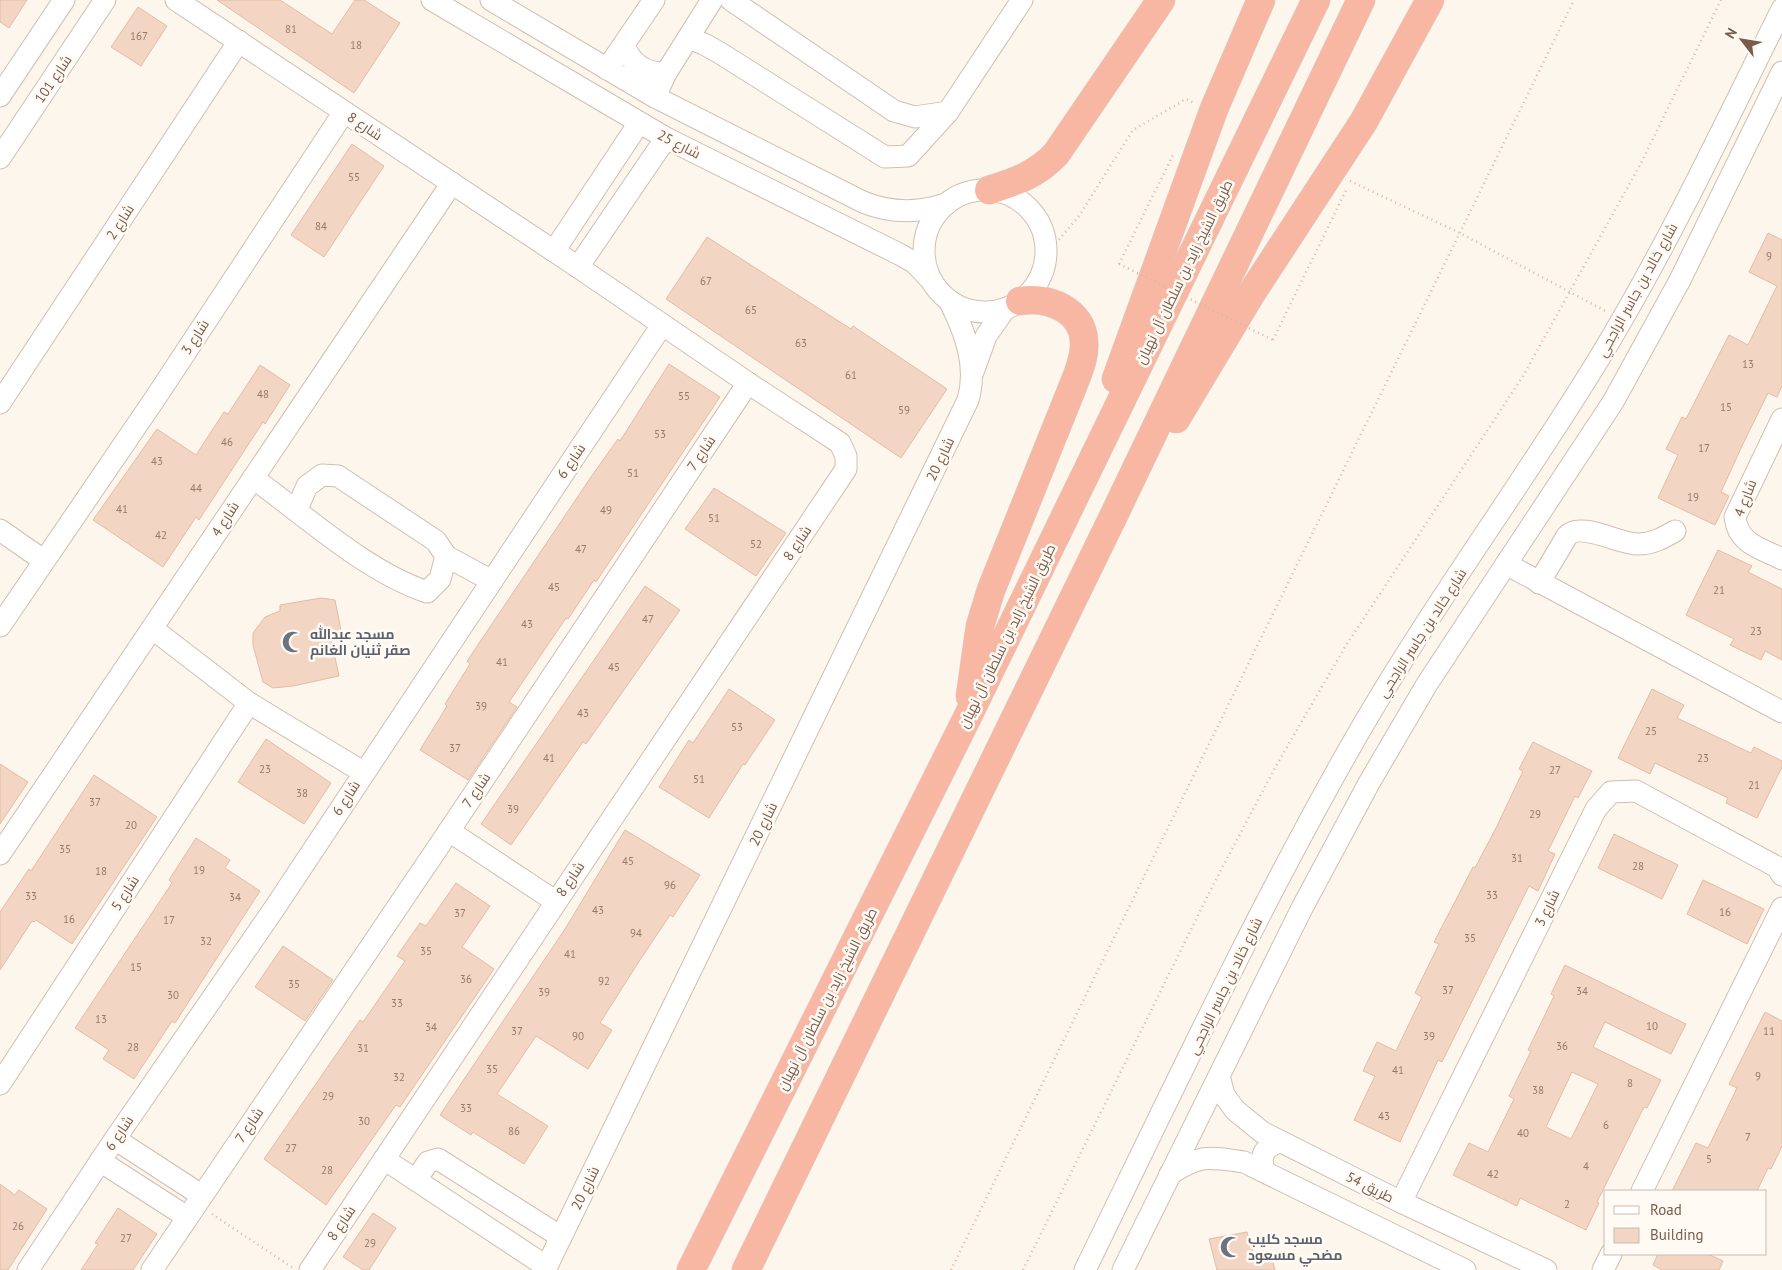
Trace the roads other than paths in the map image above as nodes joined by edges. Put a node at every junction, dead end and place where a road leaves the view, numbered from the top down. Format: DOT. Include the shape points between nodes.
graph roads {
  1 [pos="64,0"];
  2 [pos="105,0"];
  3 [pos="432,0"];
  4 [pos="491,0"];
  5 [pos="654,0"];
  6 [pos="712,0"];
  7 [pos="731,0"];
  8 [pos="1022,0"];
  9 [pos="1161,0"];
  10 [pos="1261,0"];
  11 [pos="1316,0"];
  12 [pos="1361,0"];
  13 [pos="1430,0"];
  14 [pos="183,2"];
  15 [pos="1782,9"];
  16 [pos="688,38"];
  17 [pos="240,42"];
  18 [pos="624,45"];
  19 [pos="607,69"];
  20 [pos="1782,72"];
  21 [pos="666,73"];
  22 [pos="0,96"];
  23 [pos="655,97"];
  24 [pos="344,112"];
  25 [pos="948,112"];
  26 [pos="639,123"];
  27 [pos="666,138"];
  28 [pos="0,158"];
  29 [pos="452,184"];
  30 [pos="989,190"];
  31 [pos="946,204"];
  32 [pos="554,251"];
  33 [pos="578,267"];
  34 [pos="930,278"];
  35 [pos="950,302"];
  36 [pos="1013,304"];
  37 [pos="662,325"];
  38 [pos="1598,360"];
  39 [pos="1630,373"];
  40 [pos="972,374"];
  41 [pos="748,384"];
  42 [pos="0,403"];
  43 [pos="1782,418"];
  44 [pos="253,478"];
  45 [pos="1074,500"];
  46 [pos="297,509"];
  47 [pos="1112,519"];
  48 [pos="0,530"];
  49 [pos="1675,531"];
  50 [pos="446,556"];
  51 [pos="1782,559"];
  52 [pos="43,560"];
  53 [pos="1506,564"];
  54 [pos="492,581"];
  55 [pos="1539,583"];
  56 [pos="0,626"];
  57 [pos="154,629"];
  58 [pos="1399,667"];
  59 [pos="1427,684"];
  60 [pos="249,703"];
  61 [pos="1782,712"];
  62 [pos="968,716"];
  63 [pos="1348,751"];
  64 [pos="362,772"];
  65 [pos="1369,783"];
  66 [pos="449,831"];
  67 [pos="0,854"];
  68 [pos="1782,875"];
  69 [pos="555,901"];
  70 [pos="1782,908"];
  71 [pos="2,1076"];
  72 [pos="1219,1076"];
  73 [pos="115,1139"];
  74 [pos="1282,1142"];
  75 [pos="384,1159"];
  76 [pos="100,1161"];
  77 [pos="1265,1172"];
  78 [pos="1170,1174"];
  79 [pos="416,1180"];
  80 [pos="1642,1190"];
  81 [pos="1401,1202"];
  82 [pos="195,1205"];
  83 [pos="561,1237"];
  84 [pos="1610,1255"];
  85 [pos="546,1268"];
  86 [pos="310,1269"];
  87 [pos="28,1270"];
  88 [pos="152,1270"];
  89 [pos="692,1270"];
  90 [pos="746,1270"];
  91 [pos="1085,1270"];
  92 [pos="1123,1270"];
  93 [pos="1465,1270"];
  94 [pos="1546,1270"];
  95 [pos="1603,1270"];
  1 -- 22 [label="street"];
  2 -- 28 [label="street, شارع 101"];
  3 -- 26 [label="street, شارع 25"];
  4 -- 19 [label="street"];
  5 -- 18 [label="street"];
  6 -- 16 [label="street"];
  7 -- 25 [label="street" via="894,111 915,117"];
  8 -- 25 [label="street"];
  9 -- 30 [label="highway" via="1056,154 1034,173"];
  10 -- 45 [label="highway" via="1214,109 1144,297"];
  11 -- 45 [label="highway, طريق الشيخ زايد بن سلطان آل نهيان"];
  12 -- 47 [label="highway"];
  13 -- 47 [label="highway" via="1364,121 1251,294"];
  14 -- 17 [label="street, شارع 8"];
  15 -- 38 [label="street, شارع خالد بن جاسر الراجحي" via="1681,213"];
  16 -- 21 [label="street"];
  16 -- 25 [label="street" via="720,53 885,157 908,156"];
  17 -- 24 [label="street, شارع 8"];
  17 -- 42 [label="street, شارع 2"];
  18 -- 19 [label="street"];
  18 -- 21 [label="street" via="636,65 650,72"];
  19 -- 23 [label="street"];
  20 -- 39 [label="street" via="1680,280"];
  21 -- 23 [label="street"];
  23 -- 31 [label="street" via="871,205 908,211"];
  24 -- 29 [label="street, شارع 8"];
  24 -- 52 [label="street, شارع 3" via="156,397"];
  26 -- 27 [label="street, شارع 25"];
  26 -- 32 [label="street"];
  27 -- 33 [label="street"];
  27 -- 34 [label="street, شارع 25" via="894,251 915,263"];
  29 -- 32 [label="street, شارع 8"];
  29 -- 44 [label="street, شارع 4"];
  30 -- 31 [label="street" via="968,192"];
  30 -- 36 [label="street" via="1010,195 1027,207 1040,224 1046,255 1044,266 1035,285"];
  31 -- 34 [label="street" via="934,216 925,236 924,257"];
  32 -- 33 [label="street, شارع 8"];
  33 -- 37 [label="street, شارع 8"];
  34 -- 35 [label="street"];
  35 -- 36 [label="street" via="980,312"];
  35 -- 40 [label="street, شارع 20" via="966,340"];
  36 -- 40 [label="street, شارع 20" via="986,336"];
  36 -- 62 [label="highway" via="1034,298 1065,310 1082,329 1084,350 1077,376 985,606 975,650"];
  37 -- 41 [label="street, شارع 8"];
  37 -- 54 [label="street, شارع 6"];
  38 -- 39 [label="street" via="1600,372 1613,381"];
  38 -- 58 [label="street, شارع خالد بن جاسر الراجحي"];
  39 -- 53 [label="street"];
  40 -- 83 [label="street, شارع 20" via="968,400 949,441"];
  41 -- 66 [label="street, شارع 7"];
  41 -- 69 [label="street, شارع 8" via="840,443 846,456 846,469"];
  43 -- 51 [label="street, شارع 4" via="1735,516 1743,538"];
  44 -- 46 [label="street"];
  44 -- 57 [label="street, شارع 4"];
  45 -- 62 [label="highway, طريق الشيخ زايد بن سلطان آل نهيان"];
  46 -- 50 [label="street" via="307,486 322,475 338,476 436,541"];
  46 -- 50 [label="street" via="325,534 406,585 427,592 440,578"];
  47 -- 90 [label="highway"];
  48 -- 52 [label="street"];
  49 -- 55 [label="street" via="1654,542 1637,544 1574,530 1567,536"];
  50 -- 54 [label="street"];
  52 -- 56 [label="street, شارع 3"];
  53 -- 55 [label="street"];
  53 -- 59 [label="street"];
  54 -- 64 [label="street, شارع 6"];
  55 -- 61 [label="street"];
  57 -- 60 [label="street"];
  57 -- 67 [label="street, شارع 4"];
  58 -- 59 [label="street" via="1411,684"];
  58 -- 63 [label="street, شارع خالد بن جاسر الراجحي"];
  59 -- 65 [label="street"];
  60 -- 64 [label="street"];
  60 -- 71 [label="street, شارع 5"];
  62 -- 89 [label="highway, طريق الشيخ زايد بن سلطان آل نهيان"];
  63 -- 65 [label="street" via="1358,747 1372,755"];
  63 -- 91 [label="street, شارع خالد بن جاسر الراجحي" via="1270,894"];
  64 -- 73 [label="street, شارع 6" via="274,908"];
  65 -- 72 [label="street" via="1302,908"];
  66 -- 69 [label="street, شارع 8"];
  66 -- 82 [label="street, شارع 7"];
  68 -- 81 [label="street, شارع 3" via="1777,867 1636,791 1611,792 1596,809"];
  69 -- 75 [label="street, شارع 8"];
  70 -- 80 [label="street"];
  72 -- 74 [label="street, طريق 54" via="1224,1095 1235,1110 1262,1132"];
  72 -- 78 [label="street"];
  73 -- 76 [label="street, شارع 6"];
  73 -- 82 [label="street"];
  74 -- 77 [label="street" via="1274,1143 1262,1156"];
  74 -- 81 [label="street, طريق 54"];
  75 -- 79 [label="street"];
  75 -- 86 [label="street, شارع 8"];
  76 -- 82 [label="street"];
  76 -- 87 [label="street, شارع 6"];
  77 -- 78 [label="street" via="1244,1162 1210,1157 1192,1160"];
  77 -- 93 [label="street"];
  78 -- 92 [label="street"];
  79 -- 83 [label="street" via="428,1162 438,1159"];
  79 -- 85 [label="street"];
  81 -- 94 [label="street, طريق 54"];
  82 -- 88 [label="street, شارع 7"];
  83 -- 85 [label="street, شارع 20"];
  84 -- 95 [label="street"];
}
